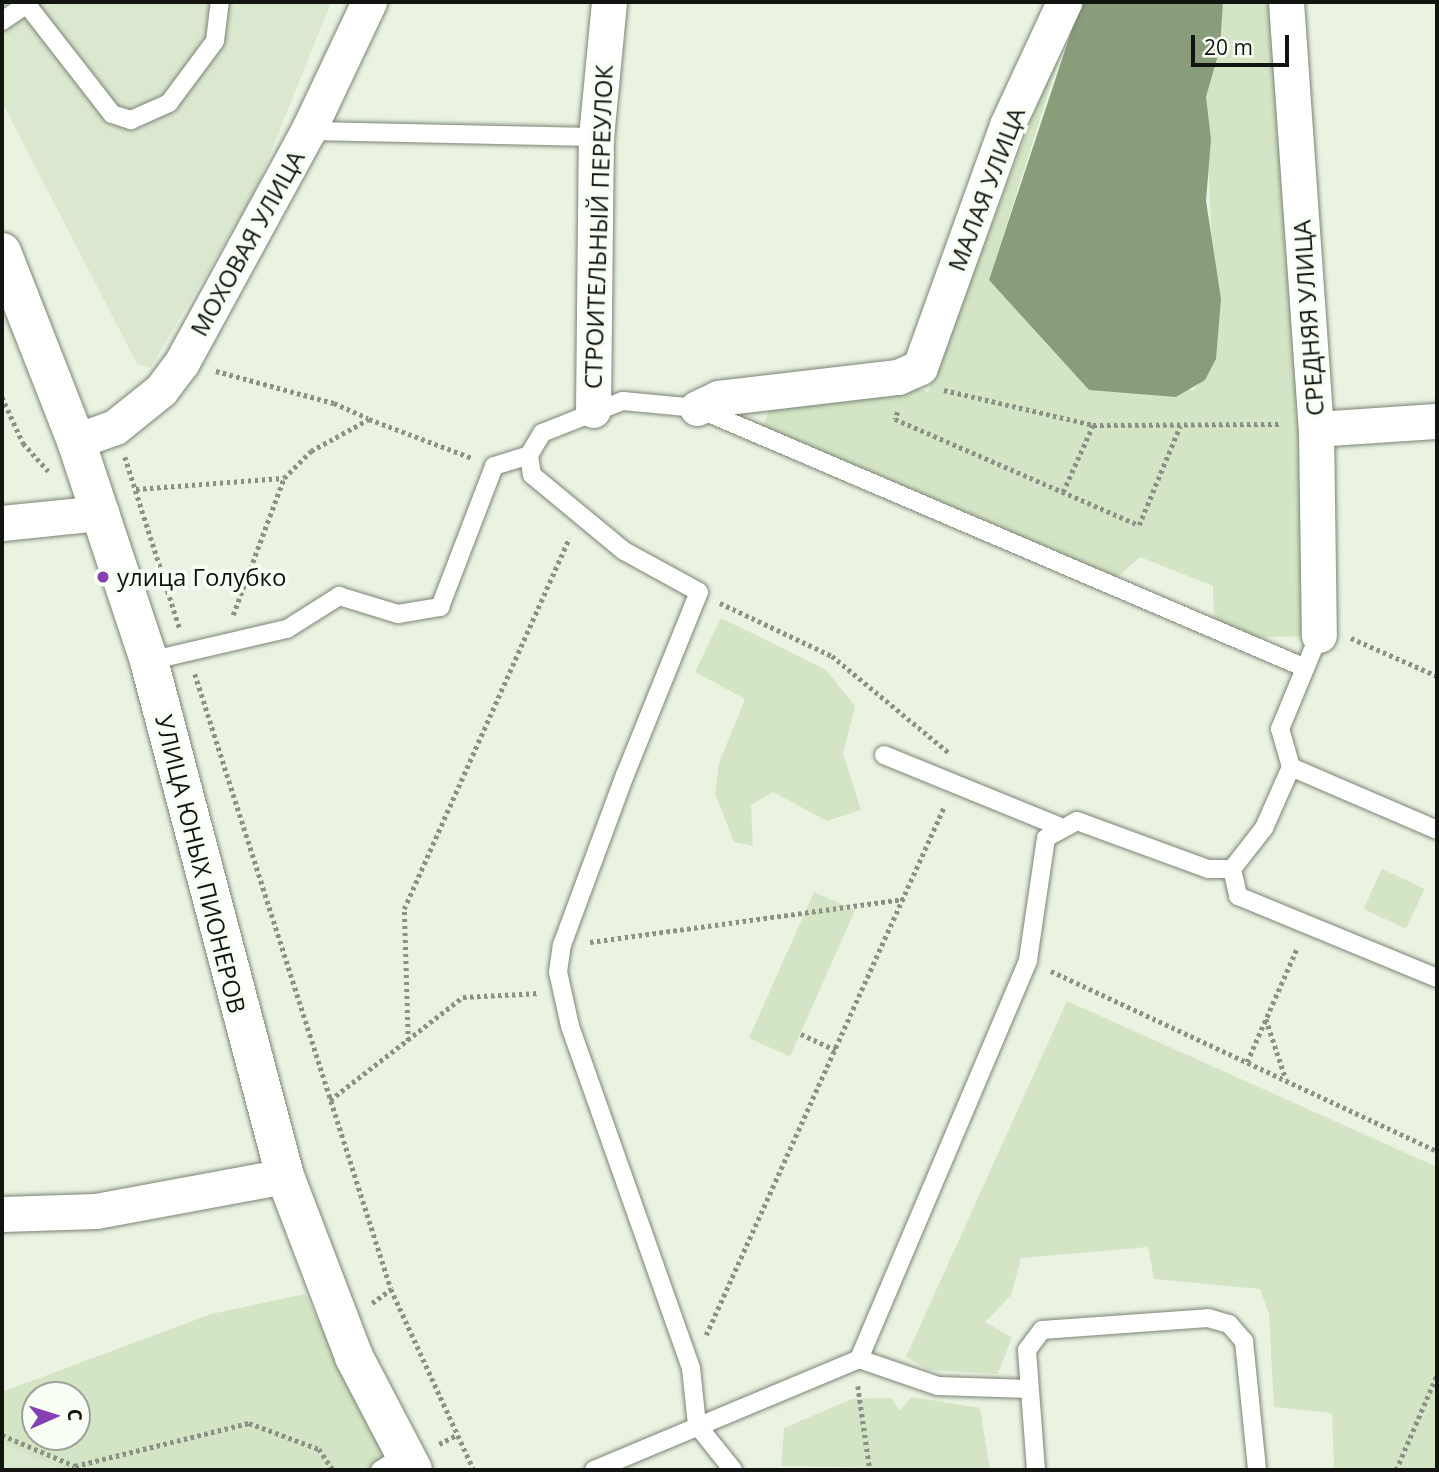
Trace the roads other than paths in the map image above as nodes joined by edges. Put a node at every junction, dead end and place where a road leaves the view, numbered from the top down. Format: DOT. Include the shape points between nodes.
graph roads {
  1 [pos="220,2"];
  2 [pos="369,2"];
  3 [pos="609,2"];
  4 [pos="1064,2"];
  5 [pos="1286,2"];
  6 [pos="29,4"];
  7 [pos="2,21"];
  8 [pos="308,131"];
  9 [pos="596,137"];
  10 [pos="2,252"];
  11 [pos="697,408"];
  12 [pos="593,410"];
  13 [pos="1437,421"];
  14 [pos="1316,429"];
  15 [pos="76,442"];
  16 [pos="529,455"];
  17 [pos="101,513"];
  18 [pos="2,523"];
  19 [pos="1319,635"];
  20 [pos="149,661"];
  21 [pos="1303,667"];
  22 [pos="884,755"];
  23 [pos="1291,766"];
  24 [pos="1058,826"];
  25 [pos="1437,830"];
  26 [pos="1232,870"];
  27 [pos="1437,978"];
  28 [pos="285,1176"];
  29 [pos="2,1214"];
  30 [pos="852,1363"];
  31 [pos="1030,1389"];
  32 [pos="697,1425"];
  33 [pos="399,1465"];
  34 [pos="594,1470"];
  35 [pos="733,1470"];
  36 [pos="1036,1470"];
  37 [pos="1257,1470"];
  1 -- 6 [label="lane" via="215,41 169,103 131,120 113,114"];
  2 -- 8 [label="street, МОХОВАЯ УЛИЦА"];
  3 -- 9 [label="street, СТРОИТЕЛЬНЫЙ ПЕРЕУЛОК"];
  4 -- 11 [label="street, МАЛАЯ УЛИЦА" via="1007,125 920,367 911,377 718,398"];
  5 -- 14 [label="street, СРЕДНЯЯ УЛИЦА"];
  6 -- 7 [label="lane"];
  8 -- 9 [label="lane"];
  8 -- 15 [label="street, МОХОВАЯ УЛИЦА" via="182,362 160,390 115,427"];
  9 -- 12 [label="street, СТРОИТЕЛЬНЫЙ ПЕРЕУЛОК"];
  10 -- 15 [label="main road, УЛИЦА ЮНЫХ ПИОНЕРОВ"];
  11 -- 12 [label="lane" via="657,399"];
  11 -- 21 [label="lane"];
  12 -- 16 [label="lane" via="542,433"];
  13 -- 14 [label="street"];
  14 -- 19 [label="street, СРЕДНЯЯ УЛИЦА"];
  15 -- 17 [label="main road, УЛИЦА ЮНЫХ ПИОНЕРОВ"];
  16 -- 20 [label="lane" via="494,466 440,607 398,614 339,596 287,629"];
  16 -- 32 [label="lane" via="531,475 578,519 699,592 562,945 562,991 691,1368"];
  17 -- 18 [label="street"];
  17 -- 20 [label="main road, УЛИЦА ЮНЫХ ПИОНЕРОВ"];
  19 -- 21 [label="lane"];
  20 -- 28 [label="main road, УЛИЦА ЮНЫХ ПИОНЕРОВ"];
  21 -- 23 [label="lane" via="1279,729"];
  22 -- 24 [label="lane"];
  23 -- 25 [label="lane"];
  23 -- 26 [label="lane" via="1264,828"];
  24 -- 26 [label="lane" via="1077,821 1208,869"];
  24 -- 30 [label="lane" via="1046,838 1028,960"];
  26 -- 27 [label="lane" via="1238,895"];
  28 -- 29 [label="street" via="96,1211"];
  28 -- 33 [label="main road, УЛИЦА ЮНЫХ ПИОНЕРОВ"];
  30 -- 31 [label="lane" via="937,1386"];
  30 -- 32 [label="lane"];
  31 -- 36 [label="lane"];
  31 -- 37 [label="lane" via="1027,1350 1042,1329 1208,1318 1229,1324 1244,1341 1250,1365"];
  32 -- 34 [label="lane"];
  32 -- 35 [label="lane"];
}
